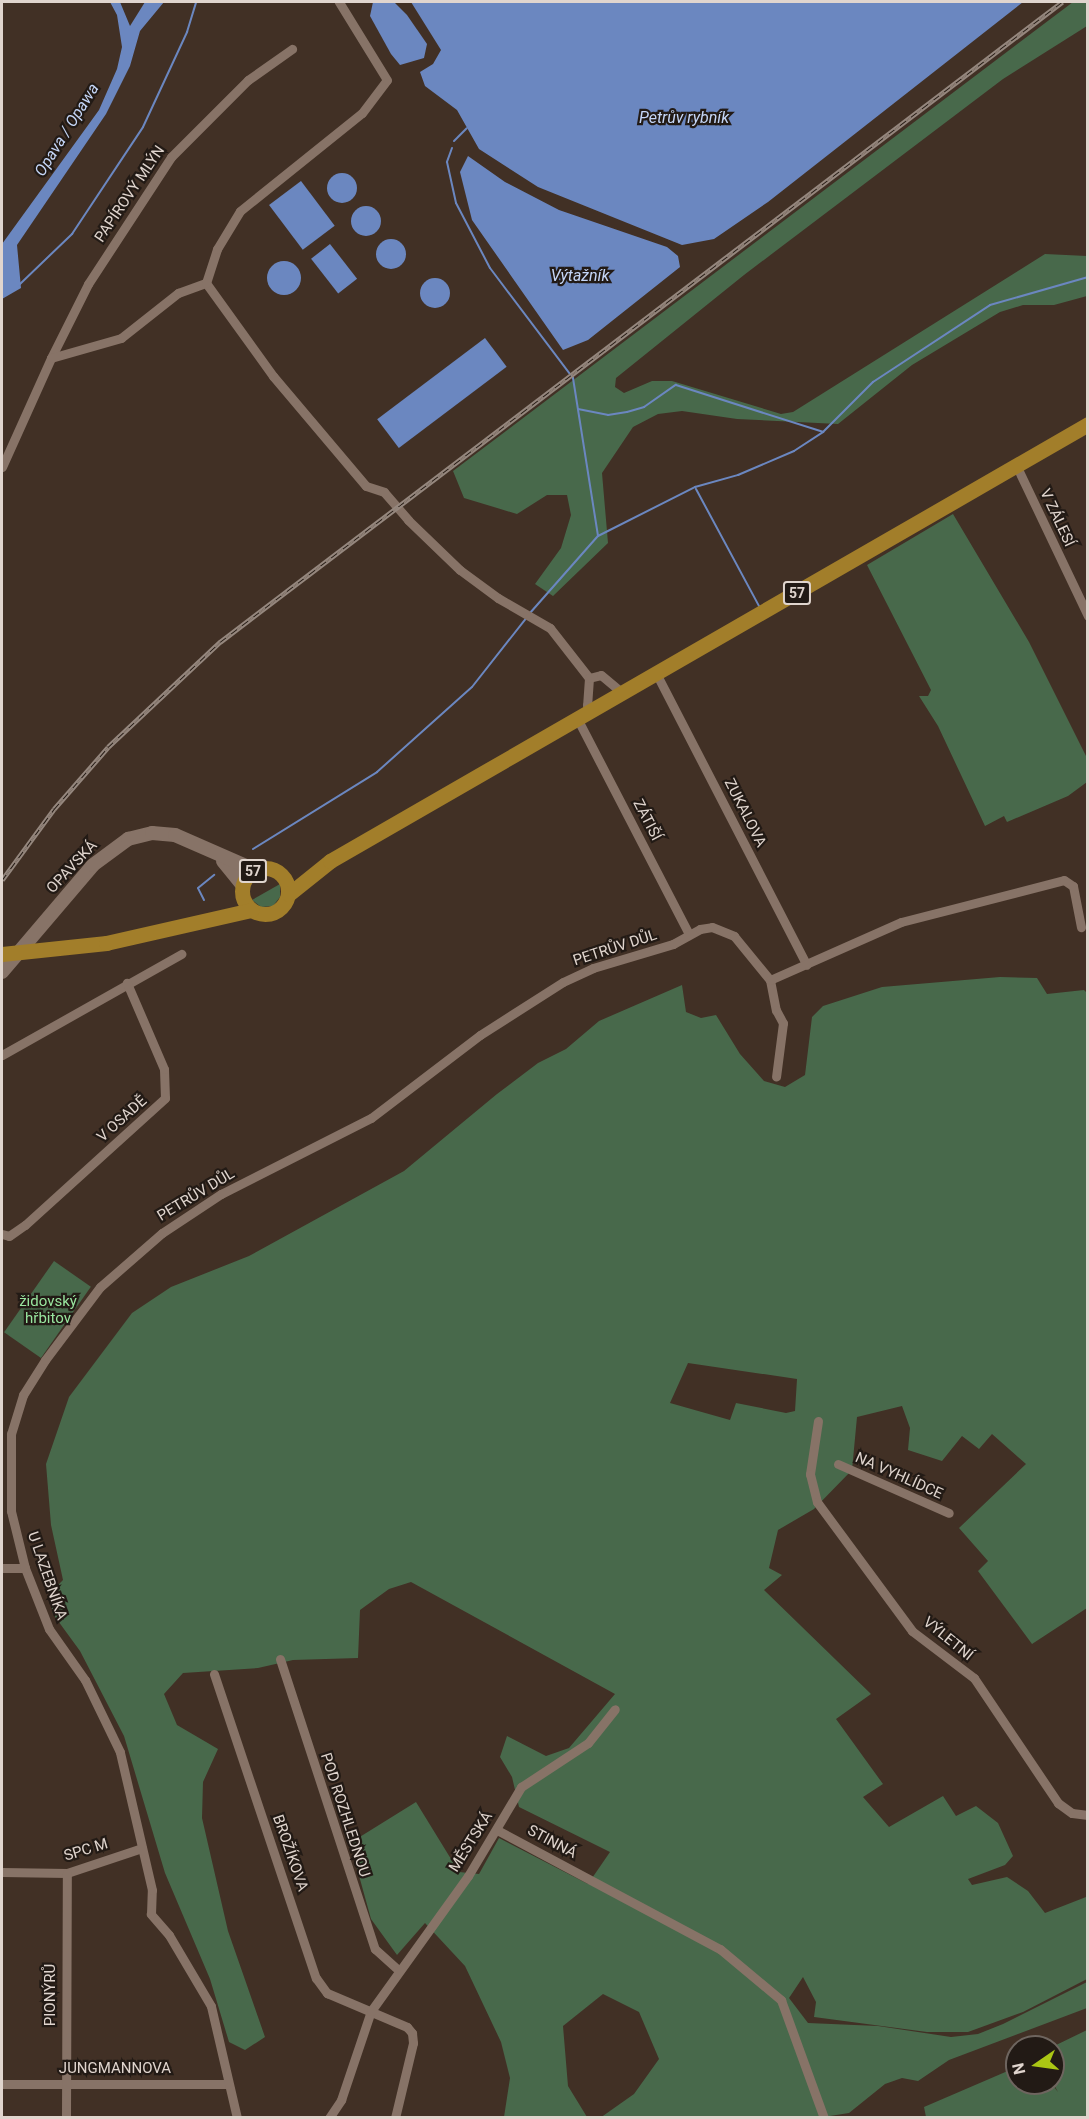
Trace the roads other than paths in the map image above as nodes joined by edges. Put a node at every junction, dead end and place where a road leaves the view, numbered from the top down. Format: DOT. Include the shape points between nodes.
graph roads {
  1 [pos="339,2"];
  2 [pos="292,49"];
  3 [pos="206,283"];
  4 [pos="51,358"];
  5 [pos="1088,424"];
  6 [pos="1016,465"];
  7 [pos="2,467"];
  8 [pos="1088,616"];
  9 [pos="657,675"];
  10 [pos="589,678"];
  11 [pos="624,694"];
  12 [pos="584,717"];
  13 [pos="219,858"];
  14 [pos="330,861"];
  15 [pos="255,870"];
  16 [pos="282,875"];
  17 [pos="242,888"];
  18 [pos="289,894"];
  19 [pos="251,910"];
  20 [pos="206,917"];
  21 [pos="1081,927"];
  22 [pos="689,934"];
  23 [pos="2,954"];
  24 [pos="182,954"];
  25 [pos="807,964"];
  26 [pos="2,972"];
  27 [pos="770,980"];
  28 [pos="126,983"];
  29 [pos="2,1055"];
  30 [pos="776,1077"];
  31 [pos="2,1234"];
  32 [pos="100,1287"];
  33 [pos="818,1421"];
  34 [pos="838,1464"];
  35 [pos="949,1513"];
  36 [pos="25,1568"];
  37 [pos="2,1569"];
  38 [pos="280,1659"];
  39 [pos="214,1674"];
  40 [pos="615,1709"];
  41 [pos="1088,1815"];
  42 [pos="497,1830"];
  43 [pos="142,1848"];
  44 [pos="2,1872"];
  45 [pos="67,1873"];
  46 [pos="398,1970"];
  47 [pos="371,2011"];
  48 [pos="2,2084"];
  49 [pos="66,2084"];
  50 [pos="228,2084"];
  51 [pos="66,2118"];
  52 [pos="237,2118"];
  53 [pos="329,2118"];
  54 [pos="395,2118"];
  55 [pos="824,2118"];
  1 -- 3 [label="street" via="387,80 362,113 240,211 217,249"];
  2 -- 4 [label="street, PAPÍROVÝ MLÝN" via="248,80 171,157 88,284"];
  3 -- 4 [label="street" via="178,293 121,338"];
  3 -- 10 [label="street" via="273,376 366,486 384,492 460,570 550,628"];
  4 -- 7 [label="street, PAPÍROVÝ MLÝN"];
  5 -- 6 [label="main road, 57"];
  6 -- 8 [label="street, V ZÁLESÍ"];
  6 -- 9 [label="main road, 57"];
  9 -- 11 [label="main road, 57"];
  9 -- 25 [label="street, ZUKALOVA"];
  10 -- 11 [label="street" via="601,675"];
  10 -- 12 [label="street"];
  11 -- 12 [label="main road, 57"];
  12 -- 14 [label="main road, 57"];
  12 -- 22 [label="street, ZÁTIŠÍ"];
  13 -- 15 [label="main road, OPAVSKÁ"];
  13 -- 17 [label="main road"];
  13 -- 26 [label="main road, OPAVSKÁ" via="191,840 170,834 128,839 93,865"];
  14 -- 16 [label="main road, 57"];
  14 -- 18 [label="main road, 57"];
  15 -- 16 [label="main road, 57" via="267,868"];
  15 -- 17 [label="main road, 57"];
  16 -- 18 [label="main road, 57"];
  17 -- 19 [label="main road, 57"];
  17 -- 20 [label="main road, 57" via="231,903"];
  18 -- 19 [label="main road, 57" via="284,906 274,913"];
  19 -- 20 [label="main road, 57"];
  20 -- 23 [label="main road, 57" via="136,937 66,949"];
  21 -- 25 [label="street" via="1073,886 1064,880 901,922"];
  22 -- 27 [label="street, PETRŮV DŮL" via="712,927 734,936"];
  22 -- 32 [label="street, PETRŮV DŮL" via="674,944 593,968 563,982 480,1035 371,1118 221,1194 162,1233"];
  24 -- 28 [label="street"];
  25 -- 27 [label="street"];
  27 -- 30 [label="street" via="783,1023"];
  28 -- 29 [label="street"];
  28 -- 31 [label="street, V OSADĚ" via="164,1069 165,1098 25,1225 9,1236"];
  32 -- 36 [label="street, U LAZEBNÍKA" via="23,1395 11,1434 11,1511"];
  33 -- 41 [label="street, VÝLETNÍ" via="810,1485 817,1502 912,1631 974,1678 1058,1803 1072,1813"];
  34 -- 35 [label="street, NA VYHLÍDCE"];
  36 -- 37 [label="street"];
  36 -- 43 [label="street, U LAZEBNÍKA" via="49,1629 86,1680 120,1752"];
  38 -- 46 [label="street, POD ROZHLEDNOU" via="375,1949"];
  39 -- 47 [label="street, BROŽÍKOVA" via="316,1978 327,1993"];
  40 -- 42 [label="street, MĚSTSKÁ" via="588,1743 521,1787"];
  42 -- 46 [label="street, MĚSTSKÁ"];
  42 -- 55 [label="street, STINNÁ" via="720,1948 781,2000"];
  43 -- 45 [label="street, SPC M"];
  43 -- 50 [label="street, U LAZEBNÍKA" via="152,1890 151,1914 170,1935 211,2006"];
  44 -- 45 [label="street, SPC M"];
  45 -- 49 [label="street, PIONÝRŮ"];
  46 -- 47 [label="street, MĚSTSKÁ"];
  47 -- 53 [label="street, MĚSTSKÁ" via="341,2100"];
  47 -- 54 [label="street" via="411,2033 413,2043"];
  48 -- 49 [label="street, JUNGMANNOVA"];
  49 -- 50 [label="street, JUNGMANNOVA"];
  49 -- 51 [label="street, PIONÝRŮ"];
  50 -- 52 [label="street"];
}
